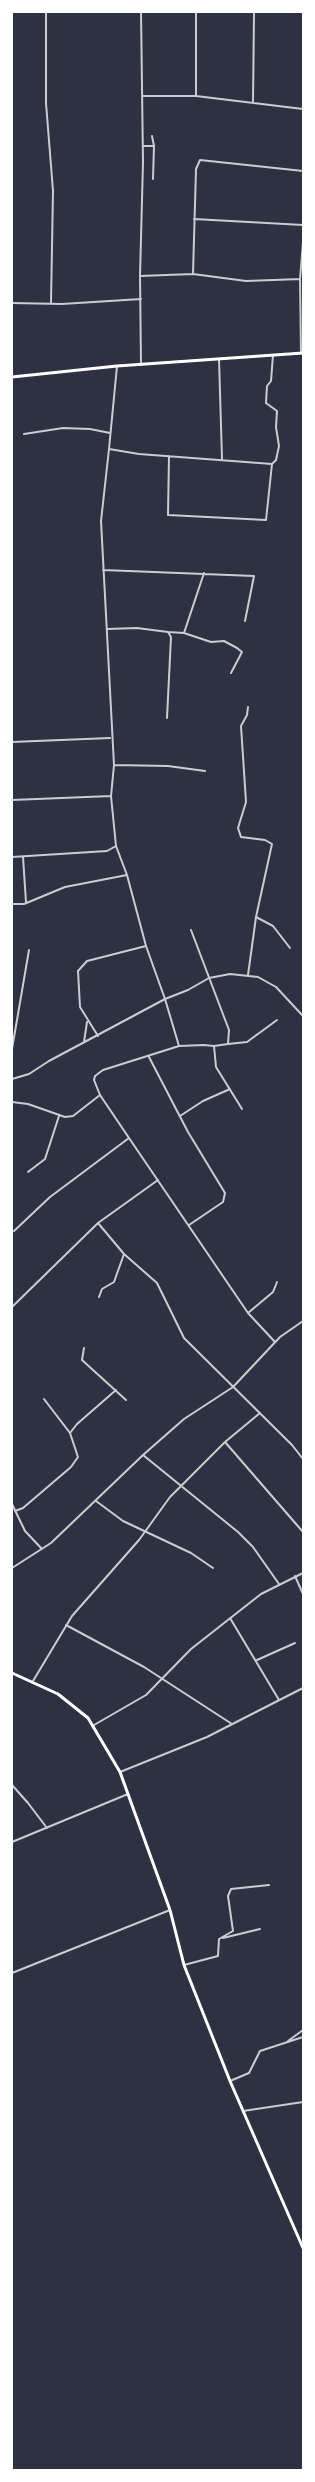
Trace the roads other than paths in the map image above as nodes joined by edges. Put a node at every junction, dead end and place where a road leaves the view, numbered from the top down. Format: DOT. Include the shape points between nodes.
graph roads {
  1 [pos="46,12"];
  2 [pos="141,12"];
  3 [pos="196,12"];
  4 [pos="254,12"];
  5 [pos="143,96"];
  6 [pos="196,96"];
  7 [pos="253,102"];
  8 [pos="303,109"];
  9 [pos="152,136"];
  10 [pos="143,146"];
  11 [pos="154,146"];
  12 [pos="303,170"];
  13 [pos="153,179"];
  14 [pos="194,219"];
  15 [pos="303,225"];
  16 [pos="303,242"];
  17 [pos="193,274"];
  18 [pos="140,276"];
  19 [pos="300,279"];
  20 [pos="141,299"];
  21 [pos="51,303"];
  22 [pos="12,304"];
  23 [pos="302,353"];
  24 [pos="273,355"];
  25 [pos="219,360"];
  26 [pos="141,365"];
  27 [pos="117,366"];
  28 [pos="12,377"];
  29 [pos="110,433"];
  30 [pos="24,434"];
  31 [pos="109,449"];
  32 [pos="169,456"];
  33 [pos="222,459"];
  34 [pos="272,464"];
  35 [pos="103,570"];
  36 [pos="204,573"];
  37 [pos="245,621"];
  38 [pos="107,629"];
  39 [pos="168,632"];
  40 [pos="184,633"];
  41 [pos="231,674"];
  42 [pos="248,707"];
  43 [pos="166,718"];
  44 [pos="110,738"];
  45 [pos="12,742"];
  46 [pos="114,765"];
  47 [pos="205,771"];
  48 [pos="111,796"];
  49 [pos="12,800"];
  50 [pos="116,846"];
  51 [pos="12,857"];
  52 [pos="24,857"];
  53 [pos="127,875"];
  54 [pos="26,902"];
  55 [pos="12,904"];
  56 [pos="256,917"];
  57 [pos="191,930"];
  58 [pos="146,946"];
  59 [pos="290,948"];
  60 [pos="29,950"];
  61 [pos="248,975"];
  62 [pos="209,978"];
  63 [pos="165,999"];
  64 [pos="303,1016"];
  65 [pos="278,1020"];
  66 [pos="87,1021"];
  67 [pos="98,1036"];
  68 [pos="84,1042"];
  69 [pos="228,1044"];
  70 [pos="179,1046"];
  71 [pos="214,1046"];
  72 [pos="12,1049"];
  73 [pos="149,1057"];
  74 [pos="12,1079"];
  75 [pos="230,1089"];
  76 [pos="100,1095"];
  77 [pos="12,1102"];
  78 [pos="242,1109"];
  79 [pos="59,1116"];
  80 [pos="179,1116"];
  81 [pos="129,1138"];
  82 [pos="28,1172"];
  83 [pos="158,1180"];
  84 [pos="98,1223"];
  85 [pos="189,1225"];
  86 [pos="14,1231"];
  87 [pos="124,1254"];
  88 [pos="277,1282"];
  89 [pos="99,1297"];
  90 [pos="12,1307"];
  91 [pos="248,1313"];
  92 [pos="303,1321"];
  93 [pos="275,1342"];
  94 [pos="84,1348"];
  95 [pos="233,1387"];
  96 [pos="116,1390"];
  97 [pos="44,1399"];
  98 [pos="126,1400"];
  99 [pos="260,1413"];
  100 [pos="70,1433"];
  101 [pos="225,1442"];
  102 [pos="143,1455"];
  103 [pos="303,1459"];
  104 [pos="182,1485"];
  105 [pos="96,1501"];
  106 [pos="12,1504"];
  107 [pos="15,1511"];
  108 [pos="145,1530"];
  109 [pos="303,1532"];
  110 [pos="42,1549"];
  111 [pos="12,1568"];
  112 [pos="213,1568"];
  113 [pos="303,1573"];
  114 [pos="295,1576"];
  115 [pos="279,1584"];
  116 [pos="303,1594"];
  117 [pos="230,1618"];
  118 [pos="66,1625"];
  119 [pos="295,1643"];
  120 [pos="257,1660"];
  121 [pos="12,1673"];
  122 [pos="163,1679"];
  123 [pos="33,1681"];
  124 [pos="303,1688"];
  125 [pos="279,1700"];
  126 [pos="232,1724"];
  127 [pos="94,1725"];
  128 [pos="120,1772"];
  129 [pos="12,1786"];
  130 [pos="128,1794"];
  131 [pos="47,1828"];
  132 [pos="12,1842"];
  133 [pos="269,1885"];
  134 [pos="170,1910"];
  135 [pos="260,1929"];
  136 [pos="219,1939"];
  137 [pos="184,1965"];
  138 [pos="12,1973"];
  139 [pos="303,2030"];
  140 [pos="303,2037"];
  141 [pos="287,2042"];
  142 [pos="230,2081"];
  143 [pos="303,2102"];
  144 [pos="243,2112"];
  145 [pos="303,2248"];
  1 -- 21 [label="street" via="46,104 53,191"];
  2 -- 5 [label="street"];
  3 -- 6 [label="street"];
  4 -- 7 [label="street"];
  5 -- 6 [label="street"];
  5 -- 10 [label="street"];
  6 -- 7 [label="street"];
  7 -- 8 [label="street"];
  9 -- 11 [label="street"];
  10 -- 11 [label="street"];
  10 -- 18 [label="street"];
  11 -- 13 [label="street"];
  12 -- 14 [label="street" via="200,160 196,169"];
  14 -- 15 [label="street"];
  14 -- 17 [label="street"];
  16 -- 19 [label="street"];
  17 -- 18 [label="street"];
  17 -- 19 [label="street" via="246,281"];
  18 -- 20 [label="street"];
  19 -- 23 [label="street"];
  20 -- 21 [label="street"];
  20 -- 26 [label="street"];
  21 -- 22 [label="street"];
  23 -- 24 [label="main road"];
  24 -- 25 [label="main road"];
  24 -- 34 [label="street" via="266,403 277,411 279,446 276,460"];
  25 -- 26 [label="main road"];
  25 -- 33 [label="street"];
  26 -- 27 [label="main road"];
  27 -- 28 [label="main road"];
  27 -- 29 [label="street"];
  29 -- 30 [label="street" via="64,428"];
  29 -- 31 [label="street"];
  31 -- 32 [label="street"];
  31 -- 35 [label="street" via="101,521"];
  32 -- 33 [label="street"];
  32 -- 34 [label="street" via="168,514 266,520"];
  33 -- 34 [label="street"];
  35 -- 36 [label="street"];
  35 -- 38 [label="street"];
  36 -- 37 [label="street" via="254,576"];
  36 -- 40 [label="street"];
  38 -- 39 [label="street" via="137,628"];
  38 -- 44 [label="street"];
  39 -- 40 [label="street"];
  39 -- 43 [label="street" via="171,638"];
  40 -- 41 [label="street" via="211,642 224,641 242,652"];
  42 -- 56 [label="street" via="241,726 246,802 238,828 241,837 264,840 272,844"];
  44 -- 45 [label="street"];
  44 -- 46 [label="street"];
  46 -- 47 [label="street" via="168,766"];
  46 -- 48 [label="street"];
  48 -- 49 [label="street"];
  48 -- 50 [label="street"];
  50 -- 52 [label="street" via="107,851"];
  50 -- 53 [label="street"];
  51 -- 52 [label="street"];
  52 -- 54 [label="street"];
  53 -- 54 [label="street" via="65,887"];
  53 -- 58 [label="street"];
  54 -- 55 [label="street"];
  56 -- 59 [label="street" via="274,926"];
  56 -- 61 [label="street"];
  57 -- 62 [label="street"];
  58 -- 63 [label="street"];
  58 -- 66 [label="street" via="92,960 81,966 78,971 79,1000 82,1014"];
  60 -- 72 [label="street"];
  61 -- 62 [label="street"];
  61 -- 64 [label="street" via="276,987"];
  62 -- 63 [label="street"];
  62 -- 69 [label="street" via="229,1030"];
  63 -- 67 [label="street"];
  63 -- 70 [label="street"];
  65 -- 69 [label="street" via="248,1042"];
  66 -- 67 [label="street"];
  66 -- 68 [label="street"];
  67 -- 68 [label="street"];
  68 -- 74 [label="street" via="29,1074"];
  69 -- 71 [label="street"];
  70 -- 71 [label="street"];
  70 -- 73 [label="street"];
  71 -- 75 [label="street" via="216,1067"];
  73 -- 76 [label="street" via="99,1072 94,1080"];
  73 -- 80 [label="street"];
  75 -- 78 [label="street"];
  75 -- 80 [label="street" via="203,1101"];
  76 -- 79 [label="street" via="73,1116"];
  76 -- 81 [label="street"];
  77 -- 79 [label="street" via="28,1104"];
  79 -- 82 [label="street" via="46,1159"];
  80 -- 85 [label="street" via="225,1193 223,1202"];
  81 -- 83 [label="street"];
  81 -- 86 [label="street" via="50,1197"];
  83 -- 84 [label="street"];
  83 -- 85 [label="street"];
  84 -- 87 [label="street"];
  84 -- 90 [label="street"];
  85 -- 91 [label="street"];
  87 -- 89 [label="street" via="114,1282 102,1289"];
  87 -- 95 [label="street" via="157,1283 184,1338"];
  88 -- 91 [label="street" via="273,1292"];
  91 -- 93 [label="street"];
  92 -- 93 [label="street"];
  93 -- 95 [label="street"];
  94 -- 96 [label="street" via="82,1360"];
  95 -- 99 [label="street"];
  95 -- 102 [label="street" via="184,1419"];
  96 -- 98 [label="street"];
  96 -- 100 [label="street"];
  97 -- 100 [label="street"];
  99 -- 101 [label="street"];
  99 -- 103 [label="street"];
  100 -- 107 [label="street" via="78,1457 76,1463 23,1508"];
  101 -- 104 [label="street"];
  101 -- 109 [label="street"];
  102 -- 104 [label="street"];
  102 -- 105 [label="street"];
  104 -- 108 [label="street"];
  104 -- 115 [label="street" via="248,1542"];
  105 -- 108 [label="street" via="123,1521"];
  105 -- 110 [label="street"];
  106 -- 107 [label="street"];
  107 -- 110 [label="street" via="25,1531"];
  108 -- 112 [label="street" via="191,1553"];
  108 -- 118 [label="street"];
  110 -- 111 [label="street"];
  113 -- 114 [label="street"];
  114 -- 115 [label="street"];
  114 -- 116 [label="street"];
  115 -- 117 [label="street" via="261,1594"];
  117 -- 120 [label="street"];
  117 -- 122 [label="street" via="191,1649"];
  118 -- 122 [label="street"];
  118 -- 123 [label="street"];
  119 -- 120 [label="street"];
  120 -- 125 [label="street"];
  121 -- 123 [label="main road"];
  122 -- 126 [label="street"];
  122 -- 127 [label="street" via="136,1702"];
  123 -- 127 [label="main road" via="58,1694"];
  124 -- 125 [label="street"];
  125 -- 126 [label="street"];
  126 -- 128 [label="street" via="207,1737"];
  127 -- 128 [label="main road"];
  128 -- 130 [label="main road"];
  129 -- 131 [label="street"];
  130 -- 131 [label="street"];
  130 -- 134 [label="main road"];
  131 -- 132 [label="street"];
  133 -- 136 [label="street" via="231,1889 228,1896 233,1931"];
  134 -- 137 [label="main road"];
  134 -- 138 [label="street"];
  135 -- 136 [label="street"];
  136 -- 137 [label="street" via="218,1956"];
  137 -- 142 [label="main road"];
  139 -- 141 [label="street" via="294,2034"];
  140 -- 141 [label="street"];
  141 -- 142 [label="street" via="260,2051 248,2073"];
  142 -- 144 [label="main road"];
  143 -- 144 [label="street"];
  144 -- 145 [label="main road"];
}
